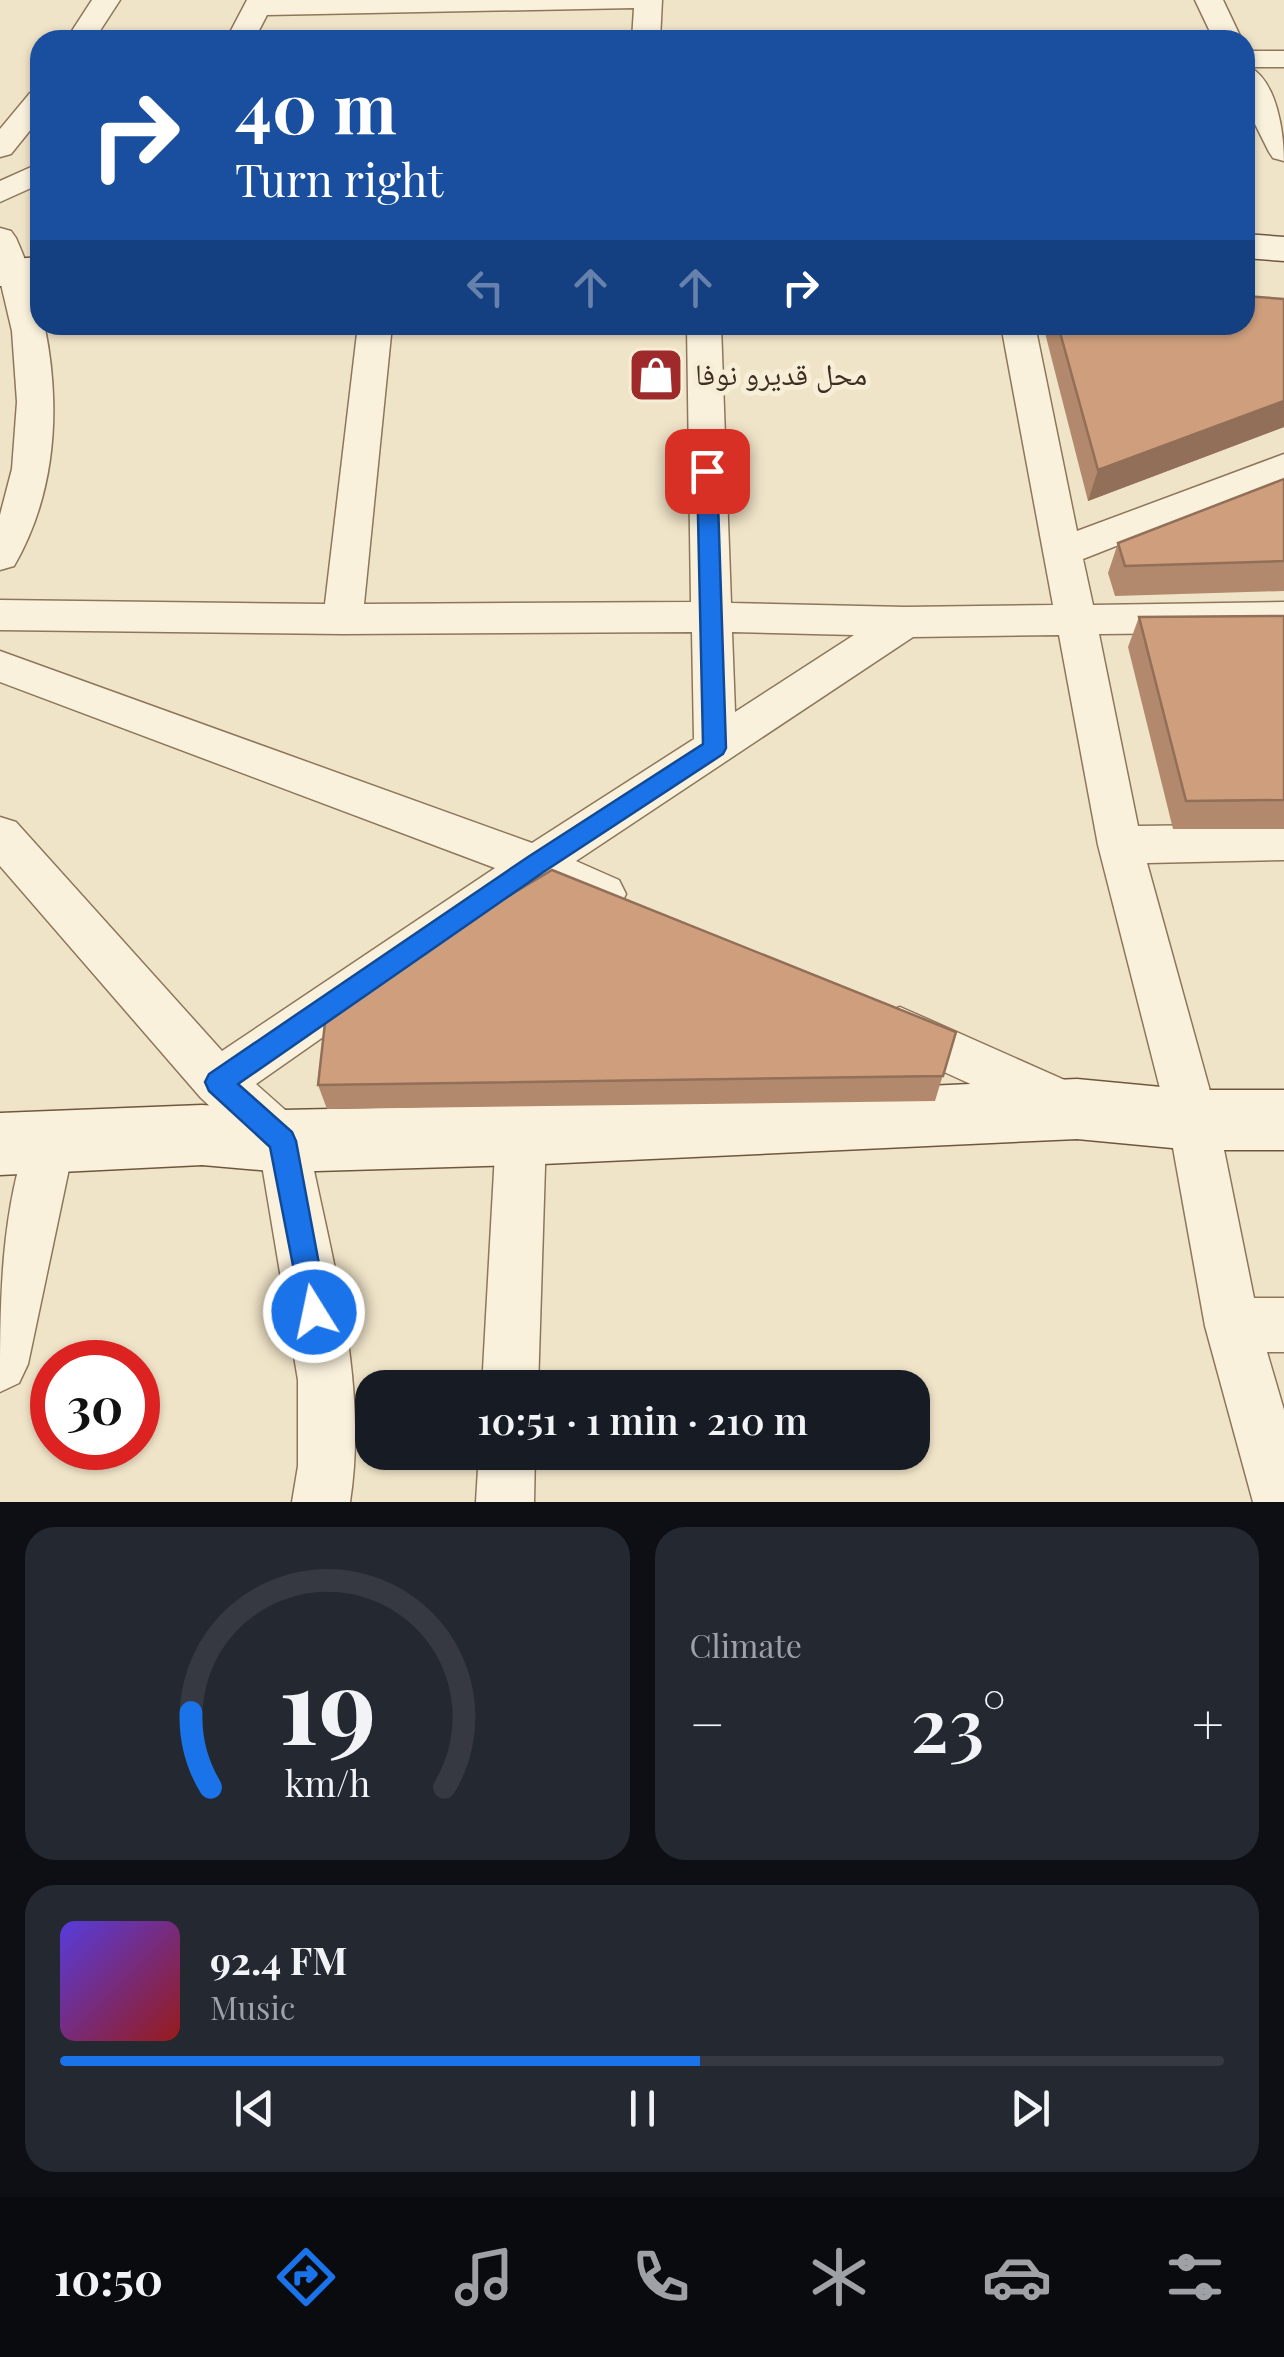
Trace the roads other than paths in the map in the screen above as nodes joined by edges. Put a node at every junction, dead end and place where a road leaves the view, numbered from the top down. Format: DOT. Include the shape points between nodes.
graph roads {
  1 [pos="106,0"];
  2 [pos="648,0"];
  3 [pos="1209,0"];
  4 [pos="260,4"];
  5 [pos="86,30"];
  6 [pos="246,30"];
  7 [pos="646,30"];
  8 [pos="1223,30"];
  9 [pos="1255,59"];
  10 [pos="1284,59"];
  11 [pos="1255,95"];
  12 [pos="30,112"];
  13 [pos="0,148"];
  14 [pos="1284,152"];
  15 [pos="30,177"];
  16 [pos="30,187"];
  17 [pos="3,192"];
  18 [pos="1255,247"];
  19 [pos="1284,249"];
  20 [pos="14,253"];
  21 [pos="30,326"];
  22 [pos="30,335"];
  23 [pos="374,335"];
  24 [pos="704,335"];
  25 [pos="1020,335"];
  26 [pos="0,433"];
  27 [pos="34,446"];
  28 [pos="1284,466"];
  29 [pos="1062,552"];
  30 [pos="0,556"];
  31 [pos="0,614"];
  32 [pos="710,617"];
  33 [pos="1284,617"];
  34 [pos="343,620"];
  35 [pos="1076,621"];
  36 [pos="905,622"];
  37 [pos="0,666"];
  38 [pos="715,748"];
  39 [pos="0,835"];
  40 [pos="1284,842"];
  41 [pos="1120,845"];
  42 [pos="536,864"];
  43 [pos="644,913"];
  44 [pos="861,1011"];
  45 [pos="218,1082"];
  46 [pos="1077,1109"];
  47 [pos="1194,1120"];
  48 [pos="1284,1120"];
  49 [pos="522,1136"];
  50 [pos="283,1141"];
  51 [pos="24,1144"];
  52 [pos="1258,1325"];
  53 [pos="0,1364"];
  54 [pos="511,1370"];
  55 [pos="506,1470"];
  56 [pos="321,1502"];
  57 [pos="504,1502"];
  58 [pos="1282,1502"];
  1 -- 5 [label="street"];
  2 -- 4 [label="street"];
  2 -- 7 [label="street"];
  3 -- 8 [label="street"];
  4 -- 6 [label="street"];
  9 -- 10 [label="street"];
  11 -- 14 [label="street"];
  12 -- 13 [label="street"];
  15 -- 17 [label="street"];
  16 -- 17 [label="street"];
  18 -- 19 [label="street"];
  20 -- 21 [label="street"];
  22 -- 27 [label="street"];
  23 -- 34 [label="street"];
  24 -- 32 [label="street"];
  25 -- 29 [label="street"];
  26 -- 27 [label="street"];
  27 -- 30 [label="street" via="24,500"];
  28 -- 29 [label="street"];
  29 -- 35 [label="street"];
  31 -- 34 [label="street"];
  32 -- 34 [label="street"];
  32 -- 36 [label="street"];
  32 -- 38 [label="street"];
  33 -- 35 [label="street"];
  35 -- 36 [label="street"];
  35 -- 41 [label="street"];
  36 -- 38 [label="street"];
  37 -- 42 [label="street"];
  38 -- 42 [label="street"];
  39 -- 45 [label="street"];
  40 -- 41 [label="street"];
  41 -- 47 [label="street"];
  42 -- 43 [label="street"];
  42 -- 45 [label="street"];
  44 -- 46 [label="street"];
  45 -- 50 [label="street"];
  46 -- 47 [label="street"];
  46 -- 49 [label="street"];
  47 -- 48 [label="street"];
  47 -- 52 [label="street"];
  49 -- 50 [label="street"];
  49 -- 54 [label="street"];
  50 -- 51 [label="street" via="202,1136"];
  50 -- 56 [label="street" via="326,1380"];
  51 -- 53 [label="street"];
  52 -- 58 [label="street"];
  55 -- 57 [label="street"];
}
